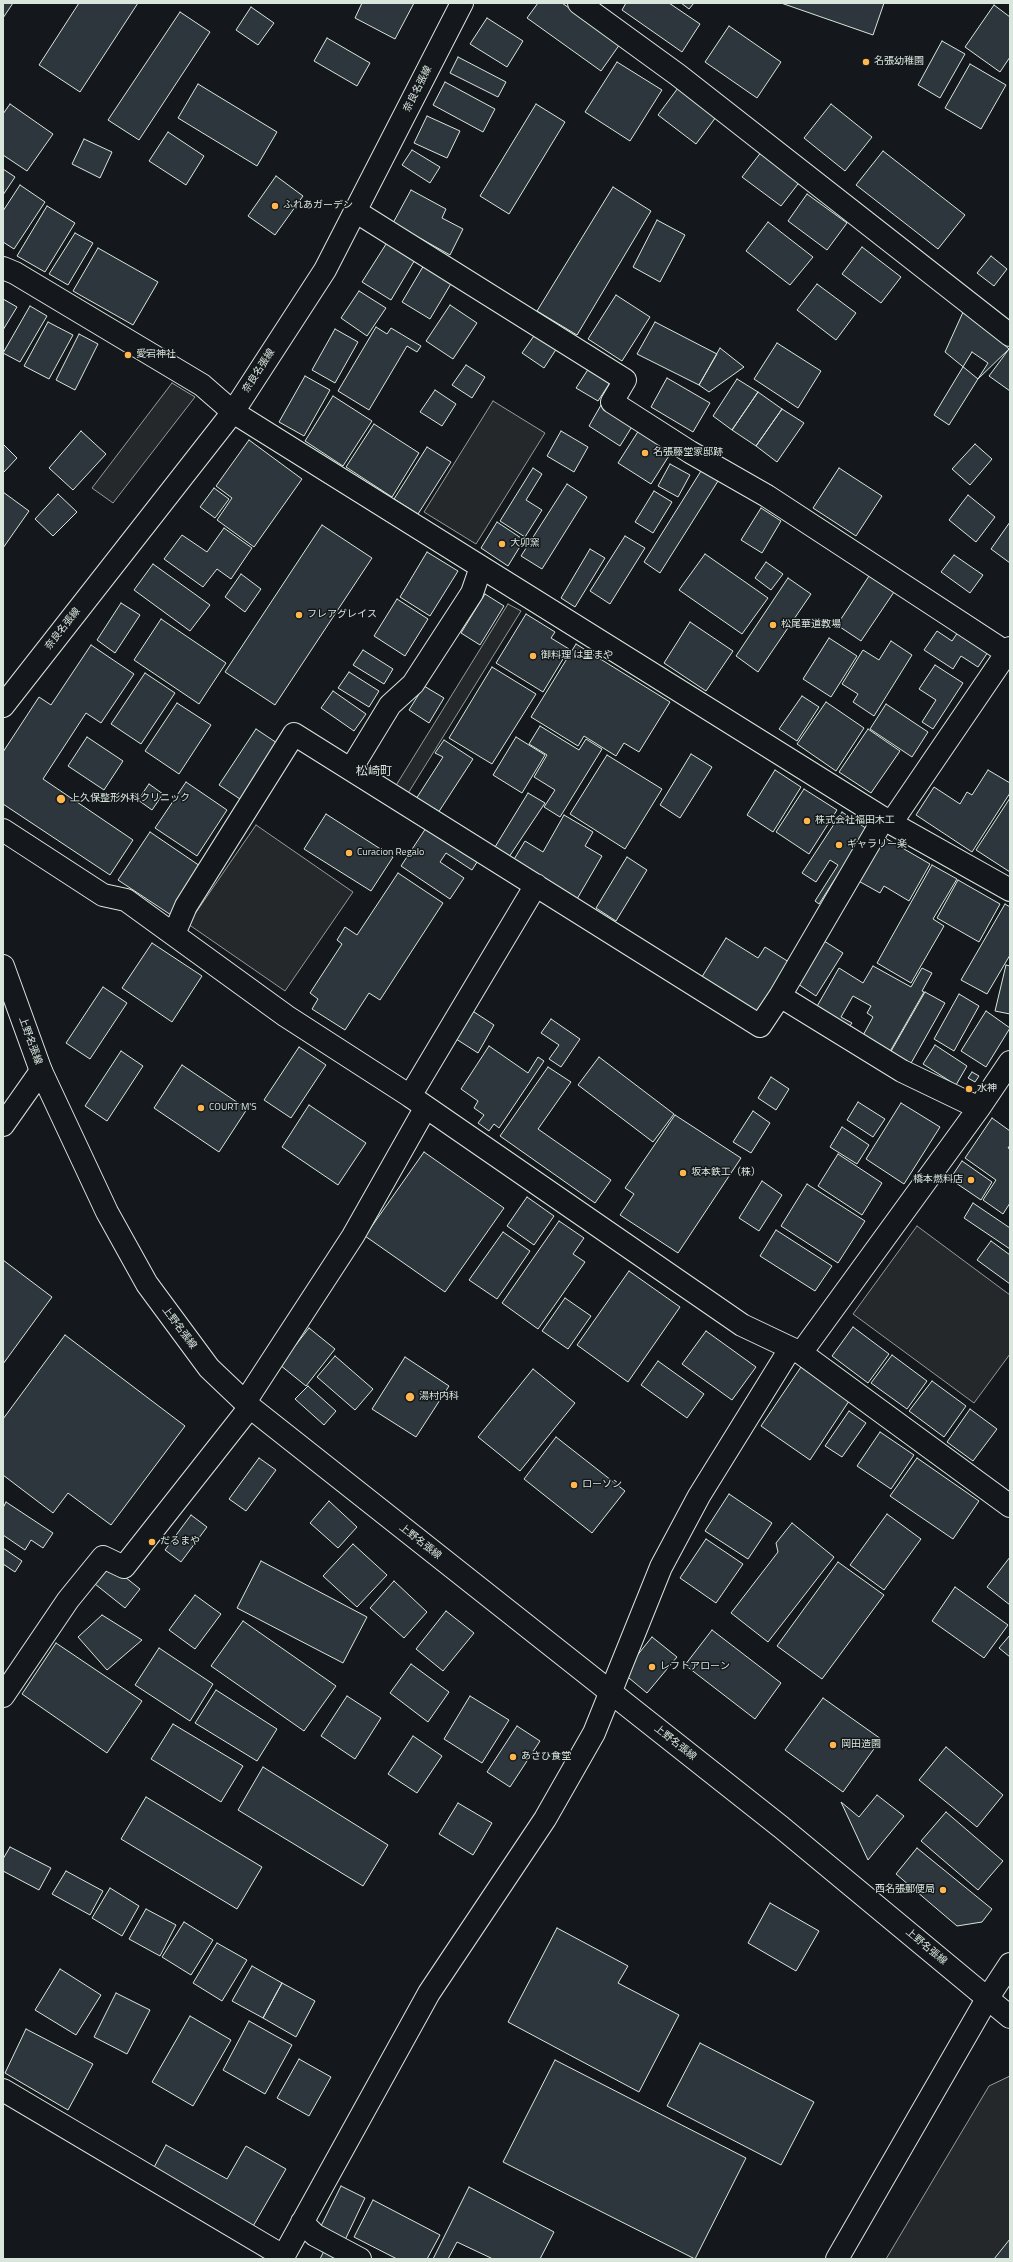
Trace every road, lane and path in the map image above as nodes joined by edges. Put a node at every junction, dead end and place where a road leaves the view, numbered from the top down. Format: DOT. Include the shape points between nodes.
graph roads {
  1 [pos="462,3"];
  2 [pos="579,3"];
  3 [pos="355,211"];
  4 [pos="3,268"];
  5 [pos="1010,335"];
  6 [pos="233,412"];
  7 [pos="481,567"];
  8 [pos="1008,651"];
  9 [pos="3,706"];
  10 [pos="351,769"];
  11 [pos="888,820"];
  12 [pos="3,830"];
  13 [pos="536,885"];
  14 [pos="1010,890"];
  15 [pos="174,934"];
  16 [pos="3,966"];
  17 [pos="780,996"];
  18 [pos="1010,1062"];
  19 [pos="41,1072"];
  20 [pos="418,1102"];
  21 [pos="979,1108"];
  22 [pos="3,1125"];
  23 [pos="795,1351"];
  24 [pos="248,1405"];
  25 [pos="1010,1506"];
  26 [pos="609,1692"];
  27 [pos="3,1696"];
  28 [pos="1010,1964"];
  29 [pos="987,1999"];
  30 [pos="1010,2017"];
  31 [pos="3,2090"];
  32 [pos="302,2222"];
  33 [pos="283,2258"];
  34 [pos="360,2259"];
  35 [pos="837,2259"];
  1 -- 3 [label="street, 奈良名張線"];
  2 -- 5 [label="street" via="678,75"];
  3 -- 6 [label="street, 奈良名張線" via="325,270"];
  3 -- 8 [label="street" via="625,380 612,402 690,452 780,504"];
  4 -- 6 [label="street" via="202,385"];
  6 -- 7 [label="street"];
  6 -- 9 [label="street, 奈良名張線"];
  7 -- 10 [label="street" via="472,593 413,684 390,705"];
  7 -- 11 [label="street"];
  8 -- 11 [label="street"];
  10 -- 13 [label="street"];
  10 -- 15 [label="street" via="294,734 186,906"];
  11 -- 14 [label="street"];
  11 -- 17 [label="street"];
  12 -- 15 [label="street" via="103,895 126,900"];
  13 -- 17 [label="street" via="760,1026"];
  13 -- 20 [label="street"];
  15 -- 20 [label="street" via="286,1016"];
  16 -- 19 [label="street, 上野名張線"];
  17 -- 21 [label="street" via="902,1071"];
  18 -- 21 [label="street"];
  19 -- 22 [label="street"];
  19 -- 24 [label="street, 上野名張線" via="107,1212 147,1284 210,1368"];
  20 -- 23 [label="street" via="742,1325"];
  20 -- 24 [label="street" via="353,1236"];
  21 -- 23 [label="street"];
  23 -- 25 [label="street"];
  23 -- 26 [label="street" via="699,1496 661,1567"];
  24 -- 26 [label="street, 上野名張線"];
  24 -- 27 [label="street" via="124,1567 103,1557 68,1600"];
  26 -- 29 [label="street, 上野名張線" via="781,1827"];
  26 -- 32 [label="street" via="594,1734 556,1799 429,1993"];
  28 -- 29 [label="street"];
  29 -- 30 [label="street, 上野名張線"];
  29 -- 35 [label="street"];
  31 -- 33 [label="street"];
  32 -- 33 [label="street"];
  32 -- 34 [label="street" via="315,2236"];
}
